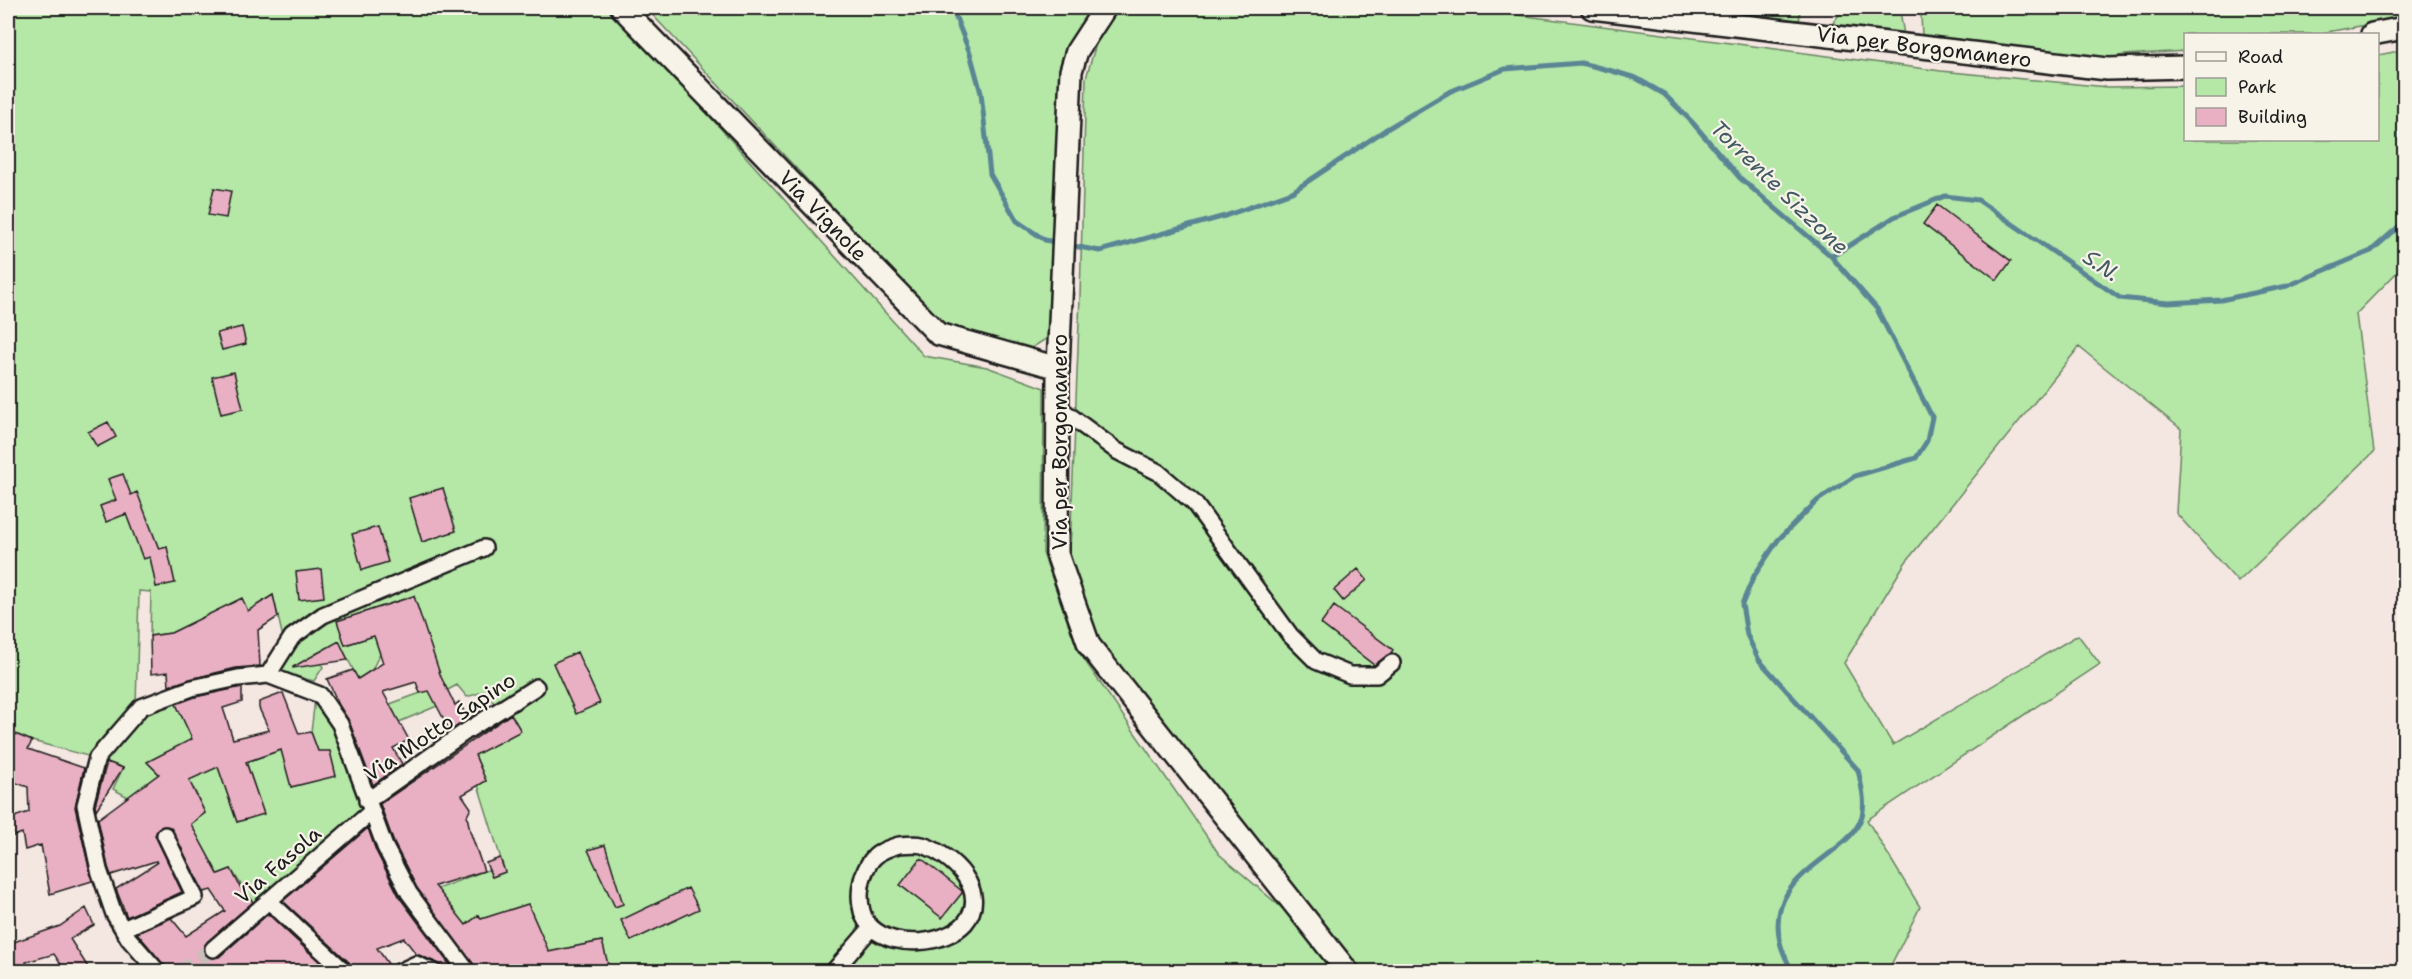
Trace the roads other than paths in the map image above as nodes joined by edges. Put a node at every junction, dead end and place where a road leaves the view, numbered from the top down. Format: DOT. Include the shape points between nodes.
graph roads {
  1 [pos="622,8"];
  2 [pos="1105,8"];
  3 [pos="1592,8"];
  4 [pos="2404,28"];
  5 [pos="2377,33"];
  6 [pos="2184,67"];
  7 [pos="1059,368"];
  8 [pos="1058,407"];
  9 [pos="484,548"];
  10 [pos="1392,663"];
  11 [pos="268,675"];
  12 [pos="536,687"];
  13 [pos="369,806"];
  14 [pos="165,835"];
  15 [pos="268,901"];
  16 [pos="871,928"];
  17 [pos="123,929"];
  18 [pos="213,950"];
  19 [pos="464,970"];
  20 [pos="158,972"];
  21 [pos="345,972"];
  22 [pos="399,972"];
  23 [pos="435,972"];
  24 [pos="833,972"];
  25 [pos="1348,972"];
  1 -- 7 [label="main road, Via Vignole" via="938,334"];
  2 -- 7 [label="main road, Via per Borgomanero" via="1077,51 1071,71"];
  3 -- 6 [label="main road, Via per Borgomanero" via="2107,69"];
  4 -- 5 [label="main road"];
  7 -- 8 [label="main road, Via per Borgomanero"];
  8 -- 10 [label="street" via="1117,451 1158,472 1194,503 1290,635 1316,661 1350,675 1377,675"];
  8 -- 25 [label="main road, Via per Borgomanero" via="1057,554 1089,645"];
  9 -- 11 [label="street" via="323,615 292,637"];
  11 -- 13 [label="street" via="320,695 340,724"];
  11 -- 17 [label="street" via="192,688 141,707 97,758 85,805 99,870"];
  12 -- 13 [label="street, Via Motto Sapino" via="465,732"];
  13 -- 15 [label="street, Via Fasola"];
  13 -- 19 [label="street" via="409,893"];
  14 -- 17 [label="street" via="195,897"];
  15 -- 18 [label="street, Via Fasola"];
  15 -- 21 [label="street"];
  16 -- 16 [label="street" via="890,938 914,942 939,938 959,930 973,914 975,895 963,872 944,858 921,845 899,845 877,854 864,872 859,893 863,914"];
  16 -- 24 [label="street"];
  17 -- 20 [label="street"];
  22 -- 23 [label="street" via="416,964"];
}
